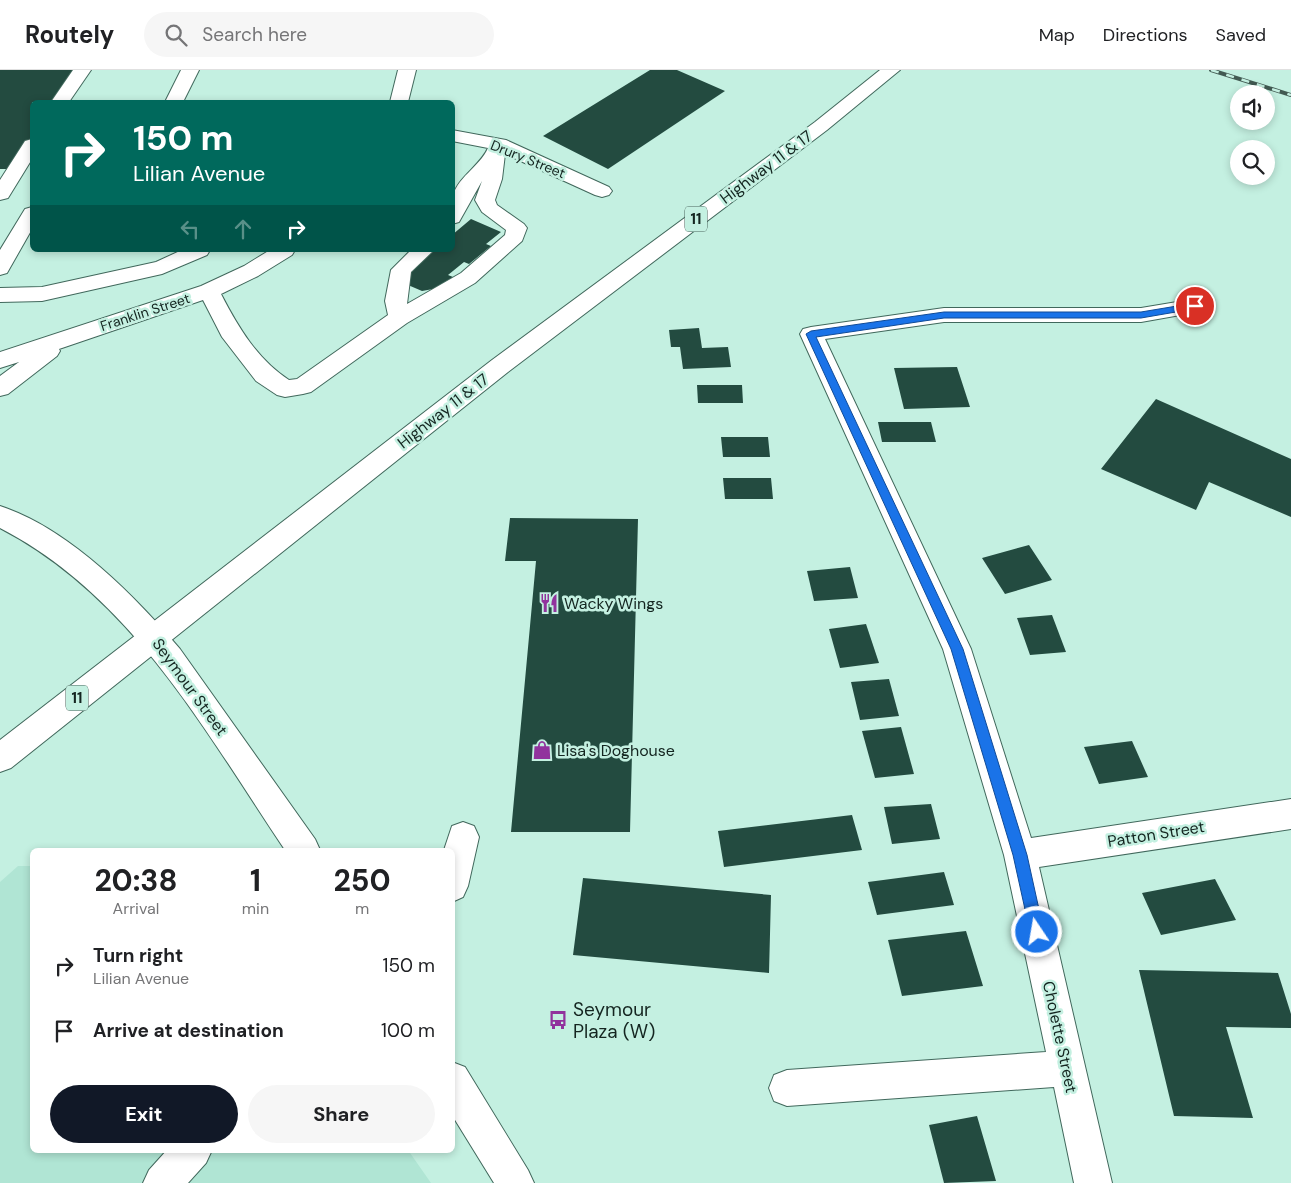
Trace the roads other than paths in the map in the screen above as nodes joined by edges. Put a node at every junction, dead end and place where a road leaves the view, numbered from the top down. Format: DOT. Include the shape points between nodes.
graph roads {
  1 [pos="82,70"];
  2 [pos="190,70"];
  3 [pos="407,70"];
  4 [pos="891,70"];
  5 [pos="61,100"];
  6 [pos="175,100"];
  7 [pos="400,100"];
  8 [pos="455,136"];
  9 [pos="30,148"];
  10 [pos="496,152"];
  11 [pos="602,191"];
  12 [pos="1,194"];
  13 [pos="455,212"];
  14 [pos="30,216"];
  15 [pos="196,252"];
  16 [pos="282,252"];
  17 [pos="422,252"];
  18 [pos="0,268"];
  19 [pos="210,291"];
  20 [pos="0,295"];
  21 [pos="1195,306"];
  22 [pos="399,318"];
  23 [pos="64,339"];
  24 [pos="0,360"];
  25 [pos="0,388"];
  26 [pos="3,514"];
  27 [pos="154,638"];
  28 [pos="0,758"];
  29 [pos="1291,814"];
  30 [pos="463,837"];
  31 [pos="303,848"];
  32 [pos="1020,855"];
  33 [pos="455,873"];
  34 [pos="1067,1068"];
  35 [pos="455,1085"];
  36 [pos="787,1088"];
  37 [pos="190,1153"];
  38 [pos="162,1183"];
  39 [pos="515,1183"];
  40 [pos="1093,1183"];
  1 -- 5 [label="main road"];
  2 -- 6 [label="main road"];
  3 -- 7 [label="main road"];
  4 -- 27 [label="main road, Highway 11 & 17 / 11" via="500,366"];
  8 -- 10 [label="main road, Drury Street"];
  9 -- 12 [label="main road"];
  10 -- 11 [label="main road, Drury Street"];
  10 -- 13 [label="main road" via="472,181"];
  10 -- 22 [label="main road" via="485,200 489,208 517,228 515,237 468,278"];
  14 -- 18 [label="main road"];
  15 -- 20 [label="main road" via="162,267 42,294"];
  16 -- 19 [label="main road, Franklin Street"];
  17 -- 22 [label="main road" via="401,270 396,301"];
  19 -- 22 [label="main road" via="230,332 264,375 285,389 303,386"];
  19 -- 23 [label="main road, Franklin Street"];
  21 -- 32 [label="main road, Cholette Street" via="1141,315 944,315 811,334 957,649"];
  23 -- 24 [label="main road, Franklin Street"];
  23 -- 25 [label="main road"];
  26 -- 27 [label="main road, Seymour Street" via="107,589"];
  27 -- 28 [label="main road, Highway 11 & 17 / 11"];
  27 -- 31 [label="main road, Seymour Street"];
  29 -- 32 [label="main road, Patton Street"];
  30 -- 33 [label="main road"];
  32 -- 34 [label="main road, Cholette Street"];
  34 -- 36 [label="main road"];
  34 -- 40 [label="main road, Cholette Street"];
  35 -- 39 [label="main road"];
  37 -- 38 [label="main road"];
}
